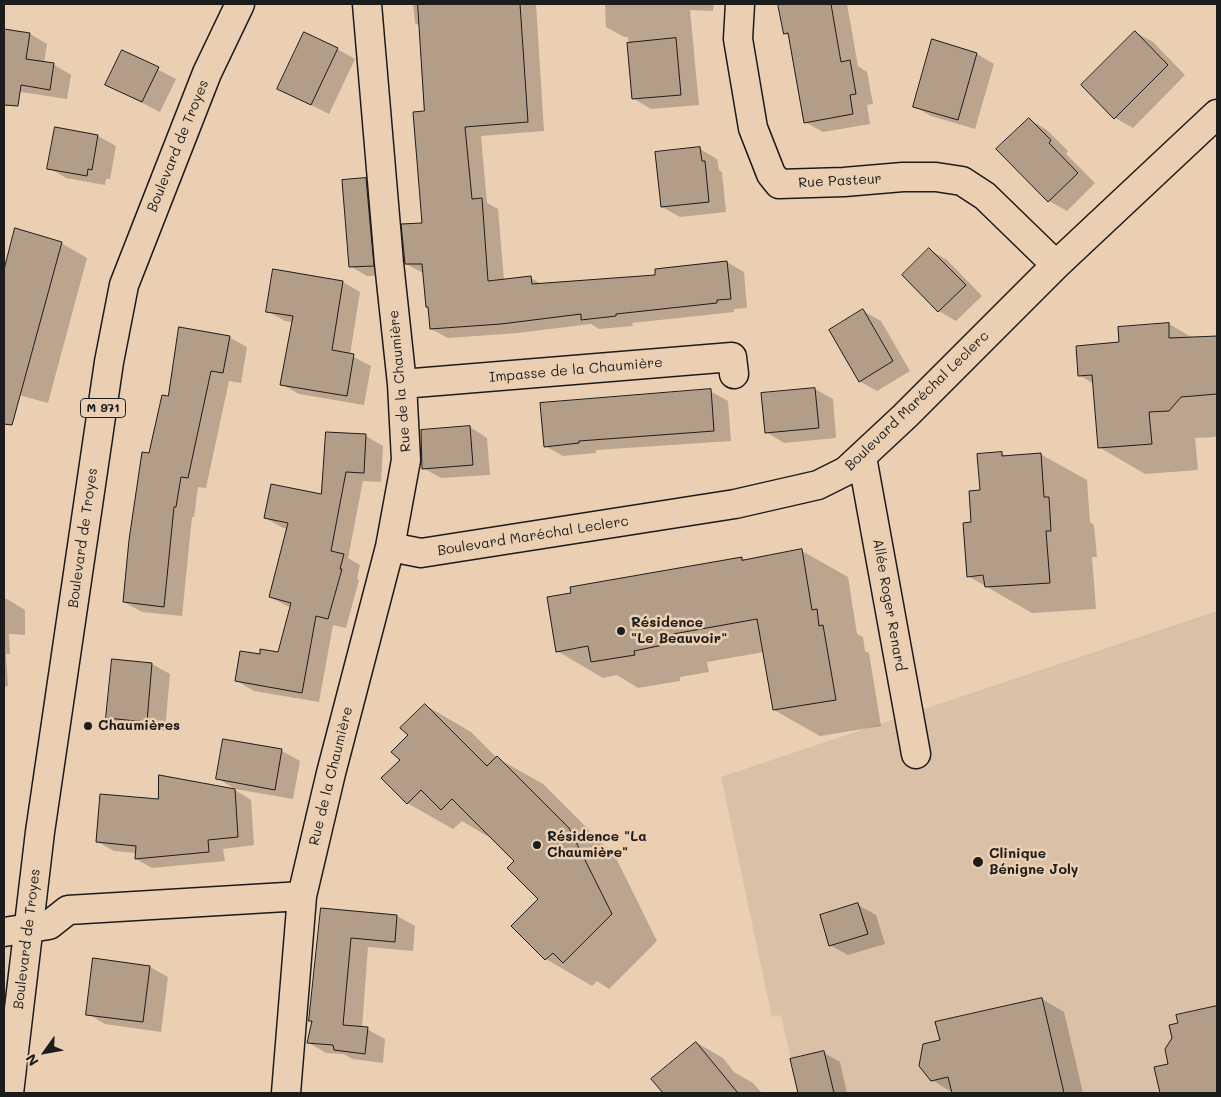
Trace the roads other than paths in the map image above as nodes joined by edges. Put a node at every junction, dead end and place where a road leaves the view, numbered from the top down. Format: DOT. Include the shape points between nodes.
graph roads {
  1 [pos="240,4"];
  2 [pos="367,4"];
  3 [pos="740,4"];
  4 [pos="1217,114"];
  5 [pos="1056,266"];
  6 [pos="734,374"];
  7 [pos="402,384"];
  8 [pos="862,457"];
  9 [pos="390,547"];
  10 [pos="916,754"];
  11 [pos="302,896"];
  12 [pos="16,930"];
  13 [pos="9,1093"];
  14 [pos="286,1093"];
  1 -- 12 [label="street, Boulevard de Troyes / M 971" via="207,73 124,286 108,372 41,822"];
  2 -- 7 [label="street, Rue de la Chaumière"];
  3 -- 5 [label="street, Rue Pasteur" via="738,39 753,128 771,174 779,184 903,177 962,181 985,196"];
  4 -- 5 [label="street, Boulevard Maréchal Leclerc"];
  5 -- 8 [label="street, Boulevard Maréchal Leclerc"];
  6 -- 7 [label="street, Impasse de la Chaumière" via="732,357"];
  7 -- 9 [label="street, Rue de la Chaumière" via="406,460"];
  8 -- 9 [label="street, Boulevard Maréchal Leclerc" via="846,471 818,485 735,504 421,554"];
  8 -- 10 [label="street, Allée Roger Renard"];
  9 -- 11 [label="street, Rue de la Chaumière"];
  11 -- 12 [label="street" via="68,910 49,924"];
  11 -- 14 [label="street, Rue de la Chaumière"];
  12 -- 13 [label="street, Boulevard de Troyes / M 971"];
}
